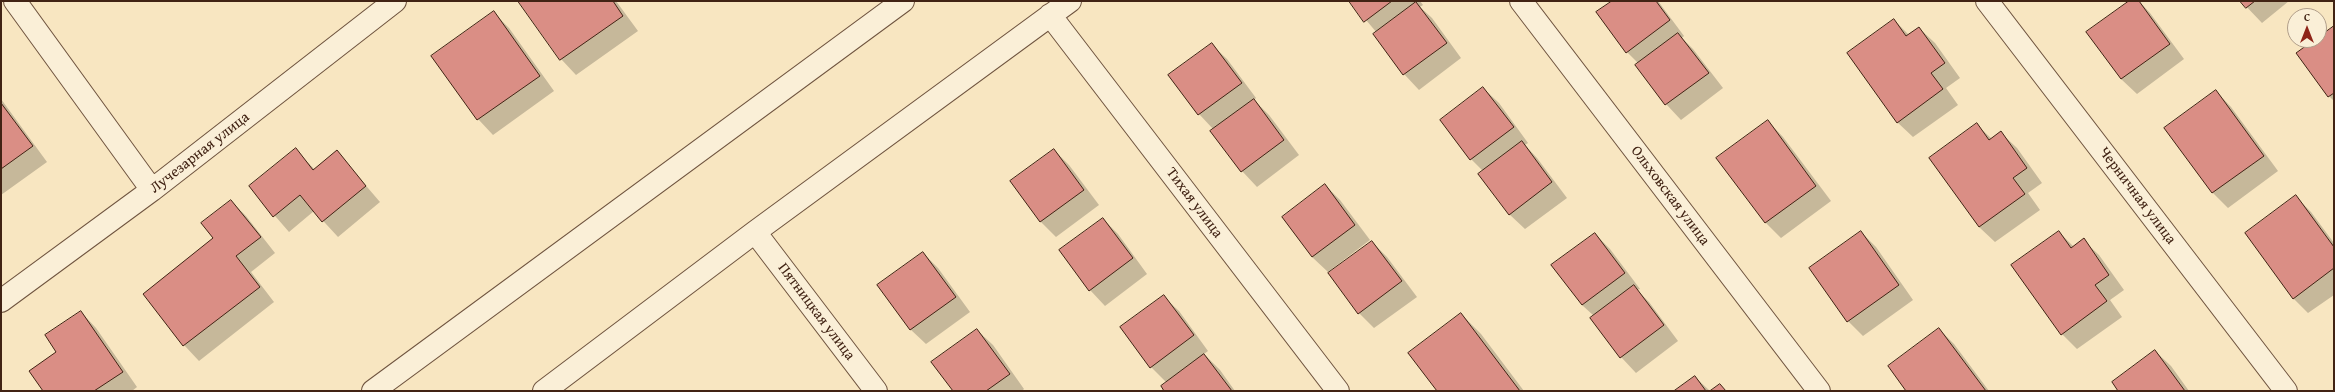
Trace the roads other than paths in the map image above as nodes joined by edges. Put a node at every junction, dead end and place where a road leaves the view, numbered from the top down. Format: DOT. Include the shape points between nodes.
graph roads {
  1 [pos="15,1"];
  2 [pos="395,1"];
  3 [pos="903,1"];
  4 [pos="1070,1"];
  5 [pos="1521,1"];
  6 [pos="1987,1"];
  7 [pos="1050,15"];
  8 [pos="152,190"];
  9 [pos="755,232"];
  10 [pos="1,301"];
  11 [pos="373,391"];
  12 [pos="544,391"];
  13 [pos="876,391"];
  14 [pos="1338,391"];
  15 [pos="1819,391"];
  16 [pos="2286,391"];
  1 -- 8 [label="street"];
  2 -- 8 [label="street, Лучезарная улица"];
  3 -- 11 [label="street"];
  4 -- 7 [label="street"];
  5 -- 15 [label="street, Ольховская улица"];
  6 -- 16 [label="street, Черничная улица"];
  7 -- 9 [label="street"];
  7 -- 14 [label="street, Тихая улица"];
  8 -- 10 [label="street, Лучезарная улица"];
  9 -- 12 [label="street"];
  9 -- 13 [label="street, Пятницкая улица"];
}
